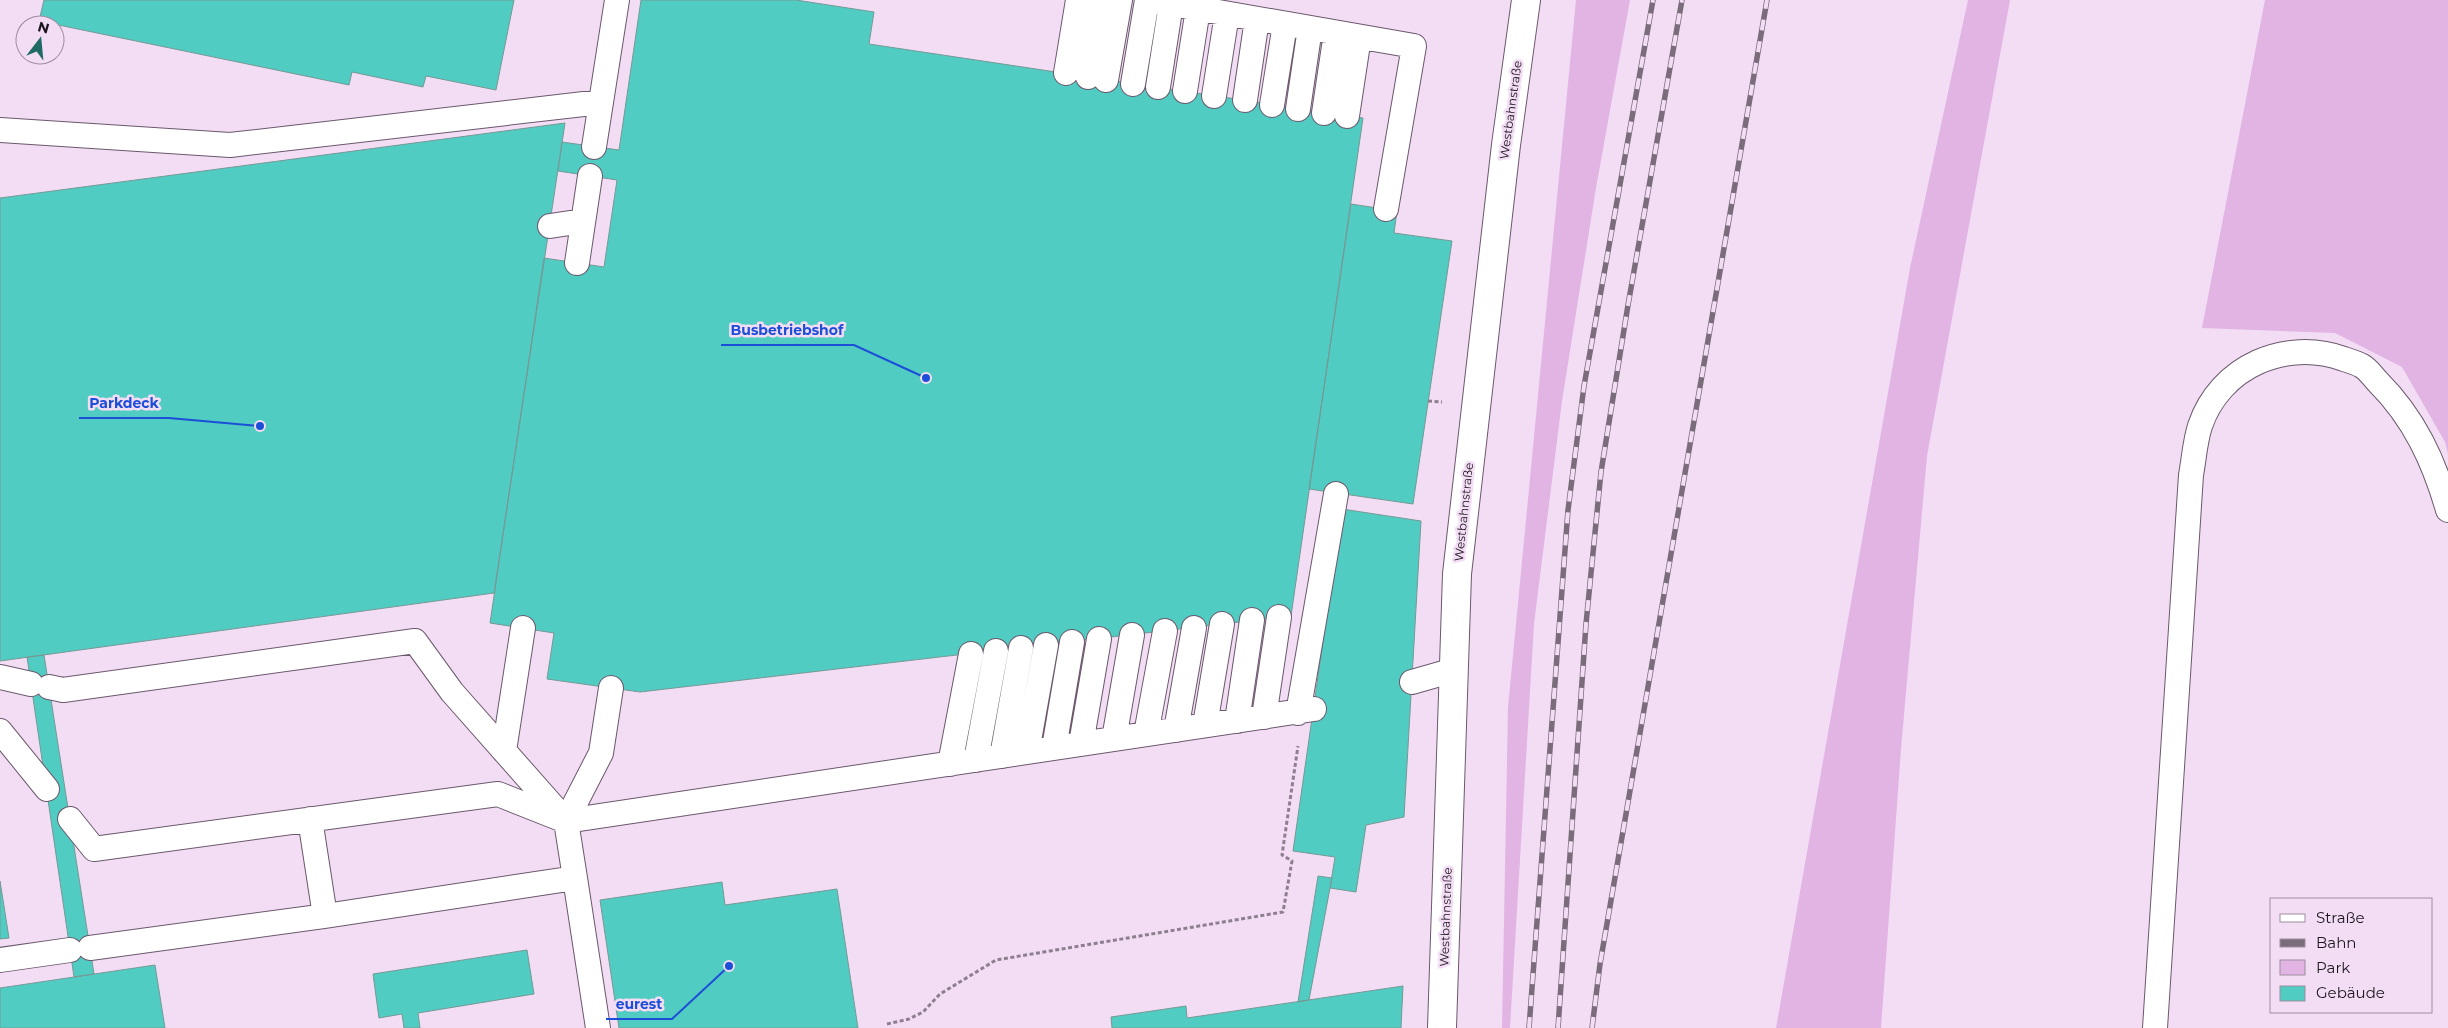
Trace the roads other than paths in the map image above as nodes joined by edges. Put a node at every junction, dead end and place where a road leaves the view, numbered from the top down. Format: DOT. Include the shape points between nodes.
graph roads {
  1 [pos="617,0"];
  2 [pos="1078,0"];
  3 [pos="1100,0"];
  4 [pos="1120,0"];
  5 [pos="1526,0"];
  6 [pos="1156,1"];
  7 [pos="1198,8"];
  8 [pos="1227,14"];
  9 [pos="1257,19"];
  10 [pos="1285,24"];
  11 [pos="1310,28"];
  12 [pos="1336,33"];
  13 [pos="1359,36"];
  14 [pos="1086,76"];
  15 [pos="1133,84"];
  16 [pos="1158,87"];
  17 [pos="1185,91"];
  18 [pos="1214,96"];
  19 [pos="1245,100"];
  20 [pos="600,102"];
  21 [pos="1272,105"];
  22 [pos="1298,109"];
  23 [pos="1324,113"];
  24 [pos="1347,116"];
  25 [pos="0,130"];
  26 [pos="594,147"];
  27 [pos="590,176"];
  28 [pos="1386,209"];
  29 [pos="583,221"];
  30 [pos="550,226"];
  31 [pos="576,263"];
  32 [pos="1336,494"];
  33 [pos="2448,510"];
  34 [pos="1279,617"];
  35 [pos="1252,620"];
  36 [pos="1222,624"];
  37 [pos="522,628"];
  38 [pos="1194,628"];
  39 [pos="1165,631"];
  40 [pos="1132,635"];
  41 [pos="1099,639"];
  42 [pos="1072,642"];
  43 [pos="1046,645"];
  44 [pos="1021,648"];
  45 [pos="996,651"];
  46 [pos="971,654"];
  47 [pos="1454,670"];
  48 [pos="0,677"];
  49 [pos="1412,682"];
  50 [pos="611,688"];
  51 [pos="1264,717"];
  52 [pos="1237,720"];
  53 [pos="1205,725"];
  54 [pos="1176,730"];
  55 [pos="0,731"];
  56 [pos="1146,734"];
  57 [pos="1114,739"];
  58 [pos="1082,744"];
  59 [pos="1054,748"];
  60 [pos="504,751"];
  61 [pos="1027,752"];
  62 [pos="1002,756"];
  63 [pos="976,760"];
  64 [pos="950,764"];
  65 [pos="47,789"];
  66 [pos="70,819"];
  67 [pos="310,819"];
  68 [pos="566,821"];
  69 [pos="575,878"];
  70 [pos="325,916"];
  71 [pos="0,960"];
  72 [pos="598,1028"];
  73 [pos="1442,1028"];
  74 [pos="2154,1028"];
  1 -- 20 [label="lane"];
  2 -- 14 [label="lane"];
  3 -- 14 [label="lane"];
  4 -- 14 [label="lane"];
  5 -- 47 [label="street, Westbahnstraße" via="1506,145 1457,574"];
  6 -- 7 [label="lane"];
  6 -- 15 [label="lane"];
  6 -- 16 [label="lane"];
  7 -- 8 [label="lane"];
  7 -- 17 [label="lane"];
  8 -- 9 [label="lane"];
  8 -- 18 [label="lane"];
  9 -- 10 [label="lane"];
  9 -- 19 [label="lane"];
  10 -- 11 [label="lane"];
  10 -- 21 [label="lane"];
  11 -- 12 [label="lane"];
  11 -- 22 [label="lane"];
  12 -- 13 [label="lane"];
  12 -- 23 [label="lane"];
  13 -- 24 [label="lane"];
  13 -- 28 [label="lane" via="1414,46"];
  20 -- 25 [label="lane" via="230,144"];
  20 -- 26 [label="lane"];
  27 -- 29 [label="lane"];
  29 -- 30 [label="lane"];
  29 -- 31 [label="lane"];
  32 -- 51 [label="lane" via="1306,711"];
  33 -- 74 [label="lane" via="2420,436 2391,394 2362,366 2326,353 2290,351 2254,362 2220,390 2200,426 2191,475"];
  34 -- 51 [label="lane"];
  35 -- 52 [label="lane"];
  36 -- 53 [label="lane"];
  37 -- 60 [label="lane"];
  38 -- 54 [label="lane"];
  39 -- 56 [label="lane"];
  40 -- 57 [label="lane"];
  41 -- 58 [label="lane"];
  42 -- 59 [label="lane"];
  43 -- 61 [label="lane"];
  44 -- 62 [label="lane"];
  45 -- 63 [label="lane"];
  46 -- 64 [label="lane"];
  47 -- 49 [label="lane"];
  47 -- 73 [label="street, Westbahnstraße"];
  48 -- 60 [label="lane" via="63,690 415,641 452,692"];
  50 -- 68 [label="lane" via="601,753"];
  51 -- 52 [label="lane"];
  52 -- 53 [label="lane"];
  53 -- 54 [label="lane"];
  54 -- 56 [label="lane"];
  55 -- 65 [label="lane"];
  56 -- 57 [label="lane"];
  57 -- 58 [label="lane"];
  58 -- 59 [label="lane"];
  59 -- 61 [label="lane"];
  60 -- 68 [label="lane"];
  61 -- 62 [label="lane"];
  62 -- 63 [label="lane"];
  63 -- 64 [label="lane"];
  64 -- 68 [label="lane"];
  66 -- 67 [label="lane" via="94,849"];
  67 -- 68 [label="lane" via="498,794"];
  67 -- 70 [label="lane"];
  68 -- 69 [label="lane"];
  69 -- 70 [label="lane"];
  69 -- 72 [label="lane"];
  70 -- 71 [label="lane"];
}
